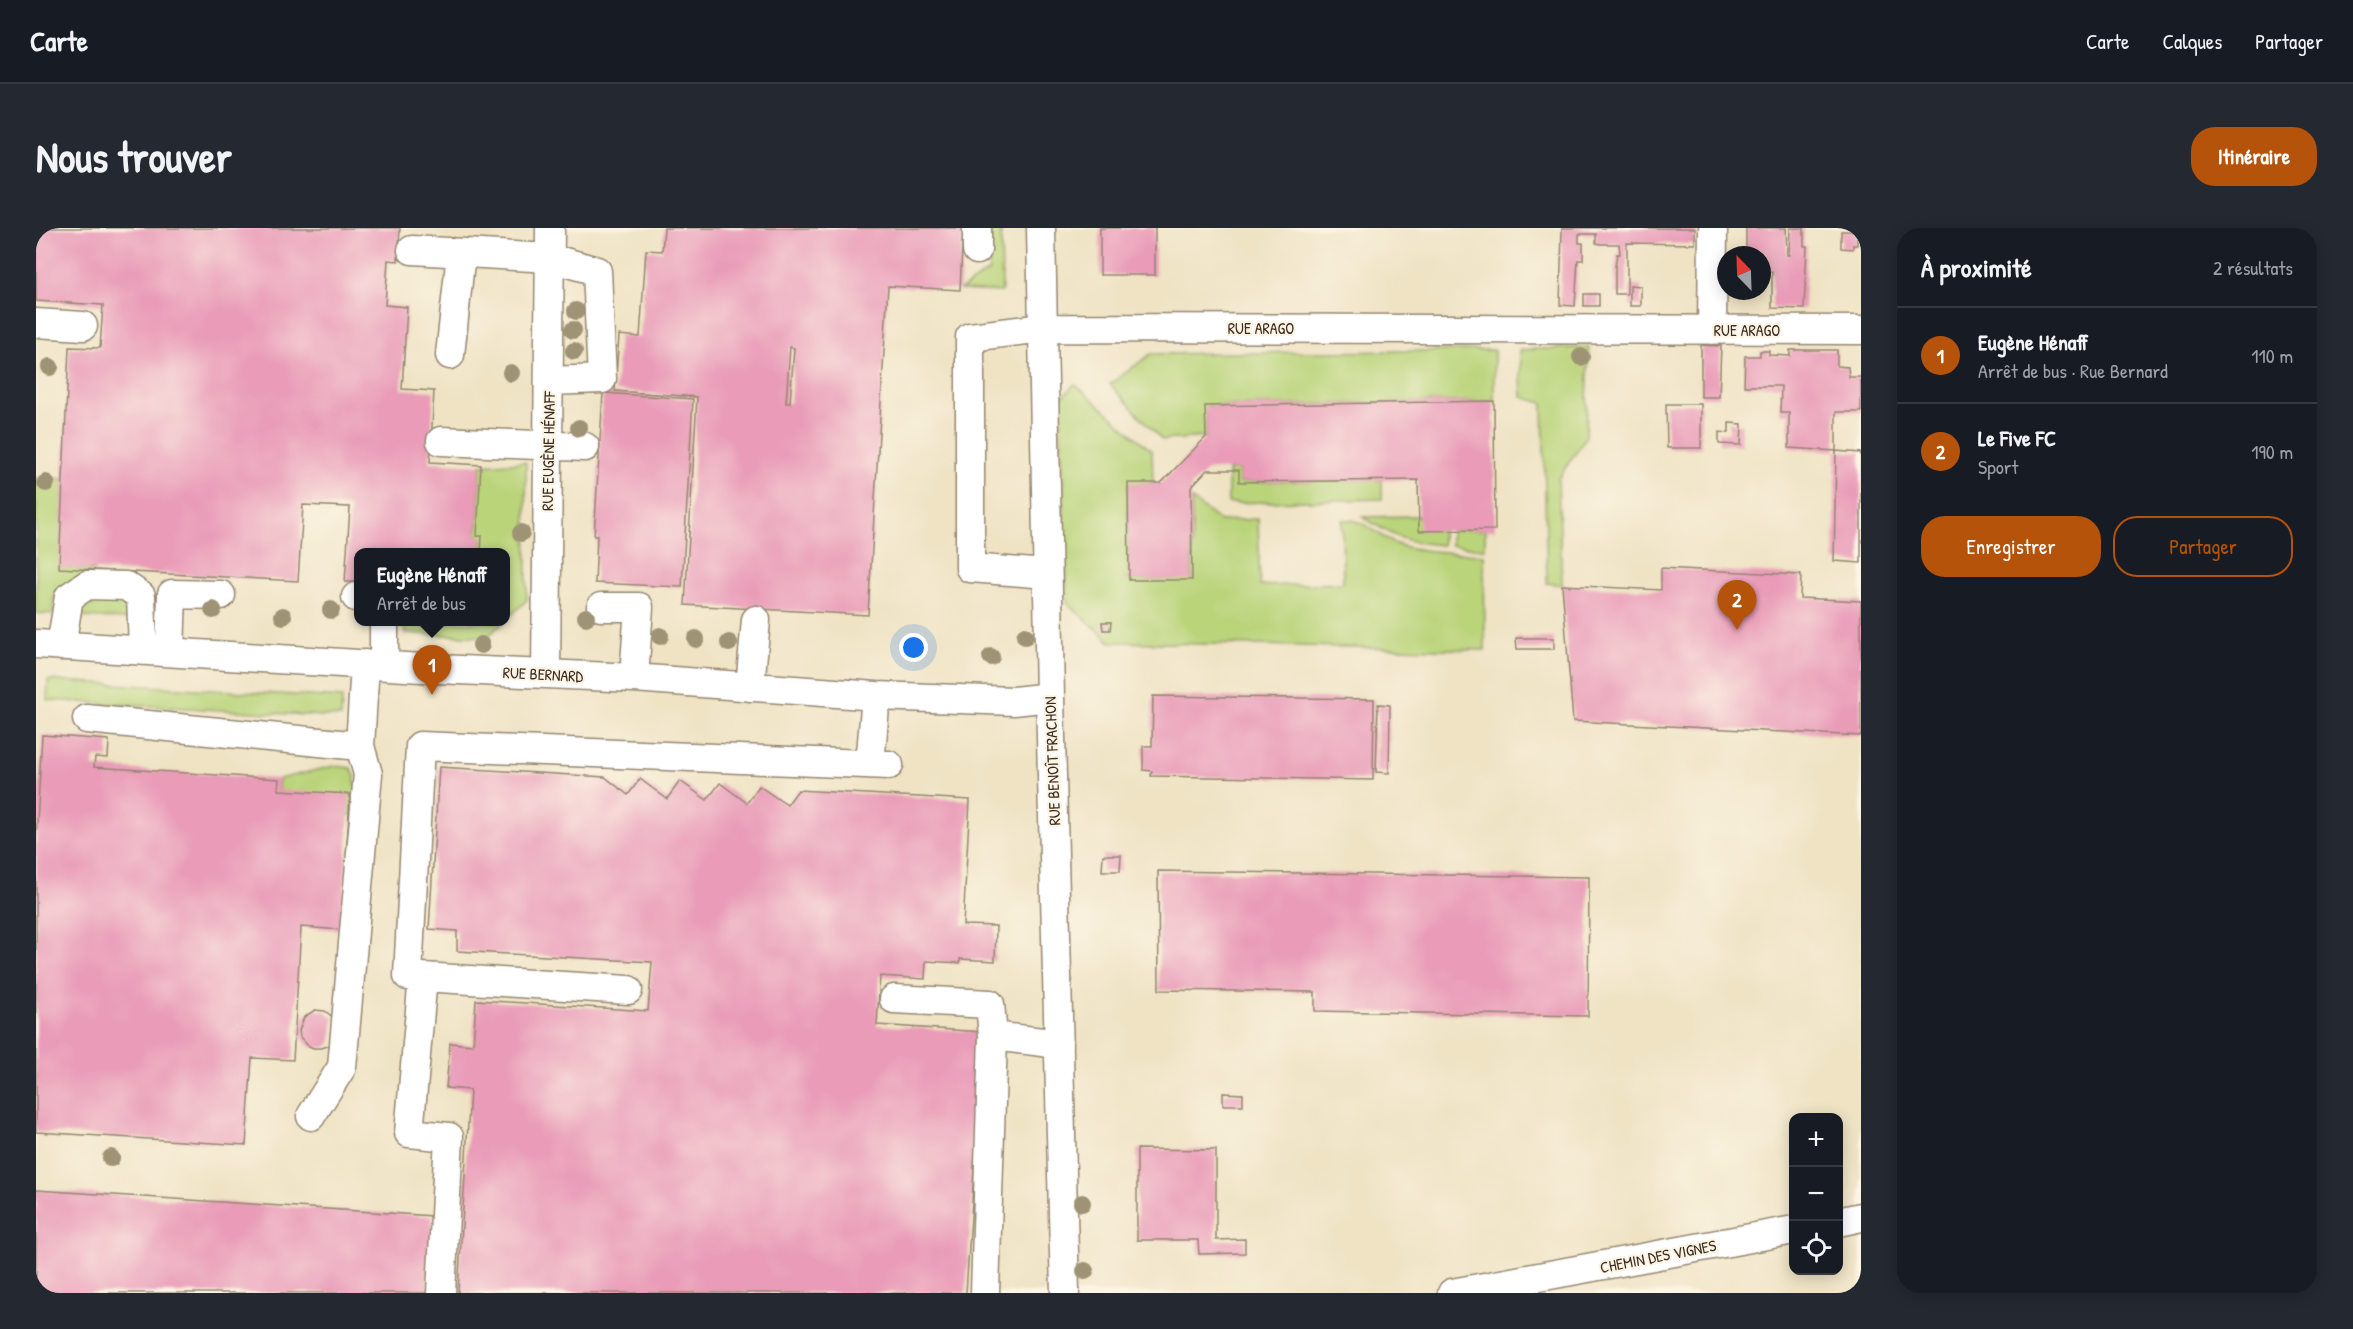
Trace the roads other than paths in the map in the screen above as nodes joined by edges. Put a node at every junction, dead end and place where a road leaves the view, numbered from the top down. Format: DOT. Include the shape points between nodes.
graph roads {
  1 [pos="550,228"];
  2 [pos="1041,228"];
  3 [pos="1713,228"];
  4 [pos="412,250"];
  5 [pos="461,253"];
  6 [pos="550,258"];
  7 [pos="36,322"];
  8 [pos="83,326"];
  9 [pos="1043,328"];
  10 [pos="1712,330"];
  11 [pos="1861,330"];
  12 [pos="450,355"];
  13 [pos="549,381"];
  14 [pos="441,441"];
  15 [pos="548,445"];
  16 [pos="585,447"];
  17 [pos="1047,574"];
  18 [pos="220,595"];
  19 [pos="601,607"];
  20 [pos="756,620"];
  21 [pos="383,626"];
  22 [pos="49,645"];
  23 [pos="157,651"];
  24 [pos="375,664"];
  25 [pos="546,674"];
  26 [pos="634,678"];
  27 [pos="750,687"];
  28 [pos="876,696"];
  29 [pos="1050,697"];
  30 [pos="87,719"];
  31 [pos="360,746"];
  32 [pos="423,978"];
  33 [pos="628,990"];
  34 [pos="894,999"];
  35 [pos="993,1036"];
  36 [pos="1059,1044"];
  37 [pos="311,1116"];
  38 [pos="1861,1217"];
  39 [pos="1843,1221"];
  40 [pos="1789,1231"];
  41 [pos="441,1293"];
  42 [pos="985,1293"];
  43 [pos="1065,1293"];
  44 [pos="1452,1293"];
  1 -- 6 [label="street, RUE EUGÈNE HÉNAFF"];
  2 -- 9 [label="street, RUE BENOÎT FRACHON"];
  3 -- 10 [label="street"];
  4 -- 5 [label="street"];
  5 -- 6 [label="street"];
  5 -- 12 [label="street"];
  6 -- 13 [label="street, RUE EUGÈNE HÉNAFF"];
  6 -- 13 [label="street" via="597,271 602,379"];
  7 -- 8 [label="street"];
  9 -- 10 [label="street, RUE ARAGO"];
  9 -- 17 [label="street, RUE BENOÎT FRACHON"];
  9 -- 17 [label="street, RUE ARAGO" via="970,336 970,568"];
  10 -- 11 [label="street, RUE ARAGO"];
  13 -- 15 [label="street, RUE EUGÈNE HÉNAFF"];
  14 -- 15 [label="street"];
  15 -- 16 [label="street"];
  15 -- 25 [label="street, RUE EUGÈNE HÉNAFF"];
  17 -- 29 [label="street, RUE BENOÎT FRACHON"];
  18 -- 23 [label="street" via="171,594"];
  19 -- 26 [label="street" via="639,607"];
  20 -- 27 [label="street"];
  21 -- 24 [label="street"];
  22 -- 23 [label="street, RUE BERNARD"];
  22 -- 23 [label="street" via="69,597 87,585 126,586 141,596"];
  23 -- 24 [label="street, RUE BERNARD"];
  24 -- 25 [label="street, RUE BERNARD"];
  24 -- 31 [label="street"];
  25 -- 26 [label="street, RUE BERNARD"];
  26 -- 27 [label="street, RUE BERNARD"];
  27 -- 28 [label="street, RUE BERNARD"];
  28 -- 29 [label="street, RUE BERNARD" via="1014,701"];
  28 -- 32 [label="street" via="880,764 420,746 408,976"];
  29 -- 36 [label="street, RUE BENOÎT FRACHON"];
  30 -- 31 [label="street"];
  31 -- 37 [label="street" via="368,774 342,1067"];
  32 -- 33 [label="street"];
  32 -- 41 [label="street" via="409,1132 449,1137"];
  34 -- 35 [label="street" via="990,1004"];
  35 -- 36 [label="street"];
  35 -- 42 [label="street"];
  36 -- 43 [label="street, RUE BENOÎT FRACHON"];
  38 -- 39 [label="street"];
  40 -- 44 [label="street, CHEMIN DES VIGNES"];
}
